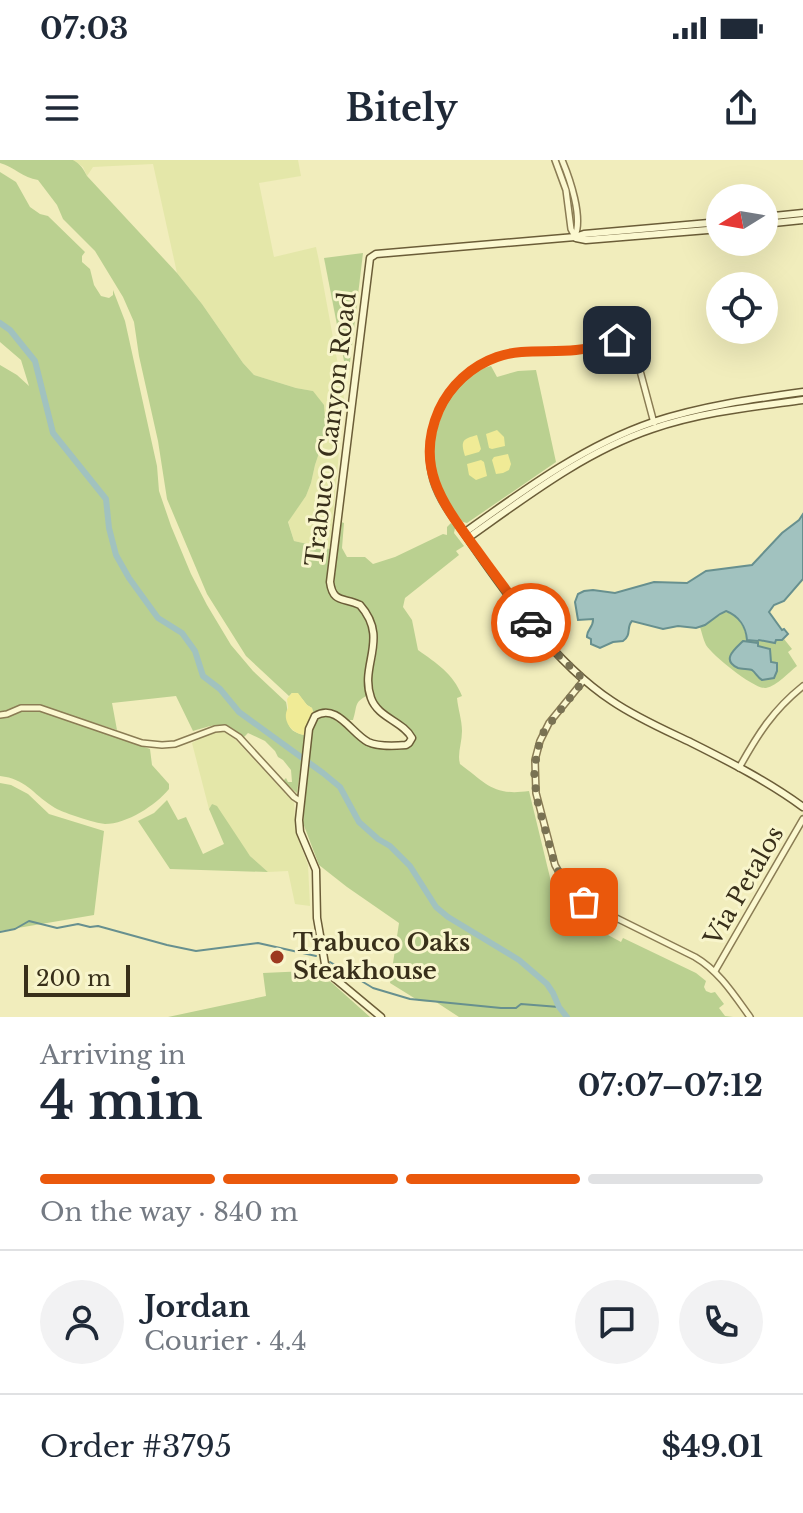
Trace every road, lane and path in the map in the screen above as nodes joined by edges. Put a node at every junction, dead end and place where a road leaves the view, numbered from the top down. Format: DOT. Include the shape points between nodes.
graph roads {
  1 [pos="555,160"];
  2 [pos="562,160"];
  3 [pos="803,213"];
  4 [pos="778,216"];
  5 [pos="803,220"];
  6 [pos="706,223"];
  7 [pos="778,223"];
  8 [pos="706,230"];
  9 [pos="575,237"];
  10 [pos="803,392"];
  11 [pos="803,400"];
  12 [pos="654,425"];
  13 [pos="466,535"];
  14 [pos="584,680"];
  15 [pos="803,686"];
  16 [pos="0,715"];
  17 [pos="739,768"];
  18 [pos="300,801"];
  19 [pos="803,807"];
  20 [pos="803,819"];
  21 [pos="715,971"];
  22 [pos="381,1017"];
  23 [pos="750,1017"];
  1 -- 9 [label="street"];
  2 -- 9 [label="street" via="574,198"];
  3 -- 4 [label="main road"];
  5 -- 7 [label="main road"];
  6 -- 9 [label="main road"];
  8 -- 9 [label="main road"];
  9 -- 18 [label="main road, Trabuco Canyon Road" via="371,257 330,585 335,596 360,605 370,621 370,696 381,713 412,738 406,745 372,743 322,712 309,729"];
  10 -- 12 [label="main road" via="712,406"];
  11 -- 12 [label="main road"];
  12 -- 13 [label="main road" via="562,472"];
  12 -- 13 [label="street" via="631,337 579,350 503,356 476,368 450,391 430,442 439,496"];
  13 -- 14 [label="main road" via="543,639"];
  14 -- 17 [label="main road" via="634,715"];
  14 -- 21 [label="street" via="549,723 535,760 536,793 555,865 584,902"];
  15 -- 17 [label="street" via="764,725"];
  16 -- 18 [label="street" via="40,708 154,745 225,728"];
  17 -- 19 [label="main road"];
  18 -- 22 [label="main road, Trabuco Canyon Road" via="300,832 318,876 317,918 325,964"];
  20 -- 21 [label="street, Via Petalos"];
  21 -- 23 [label="street"];
}
